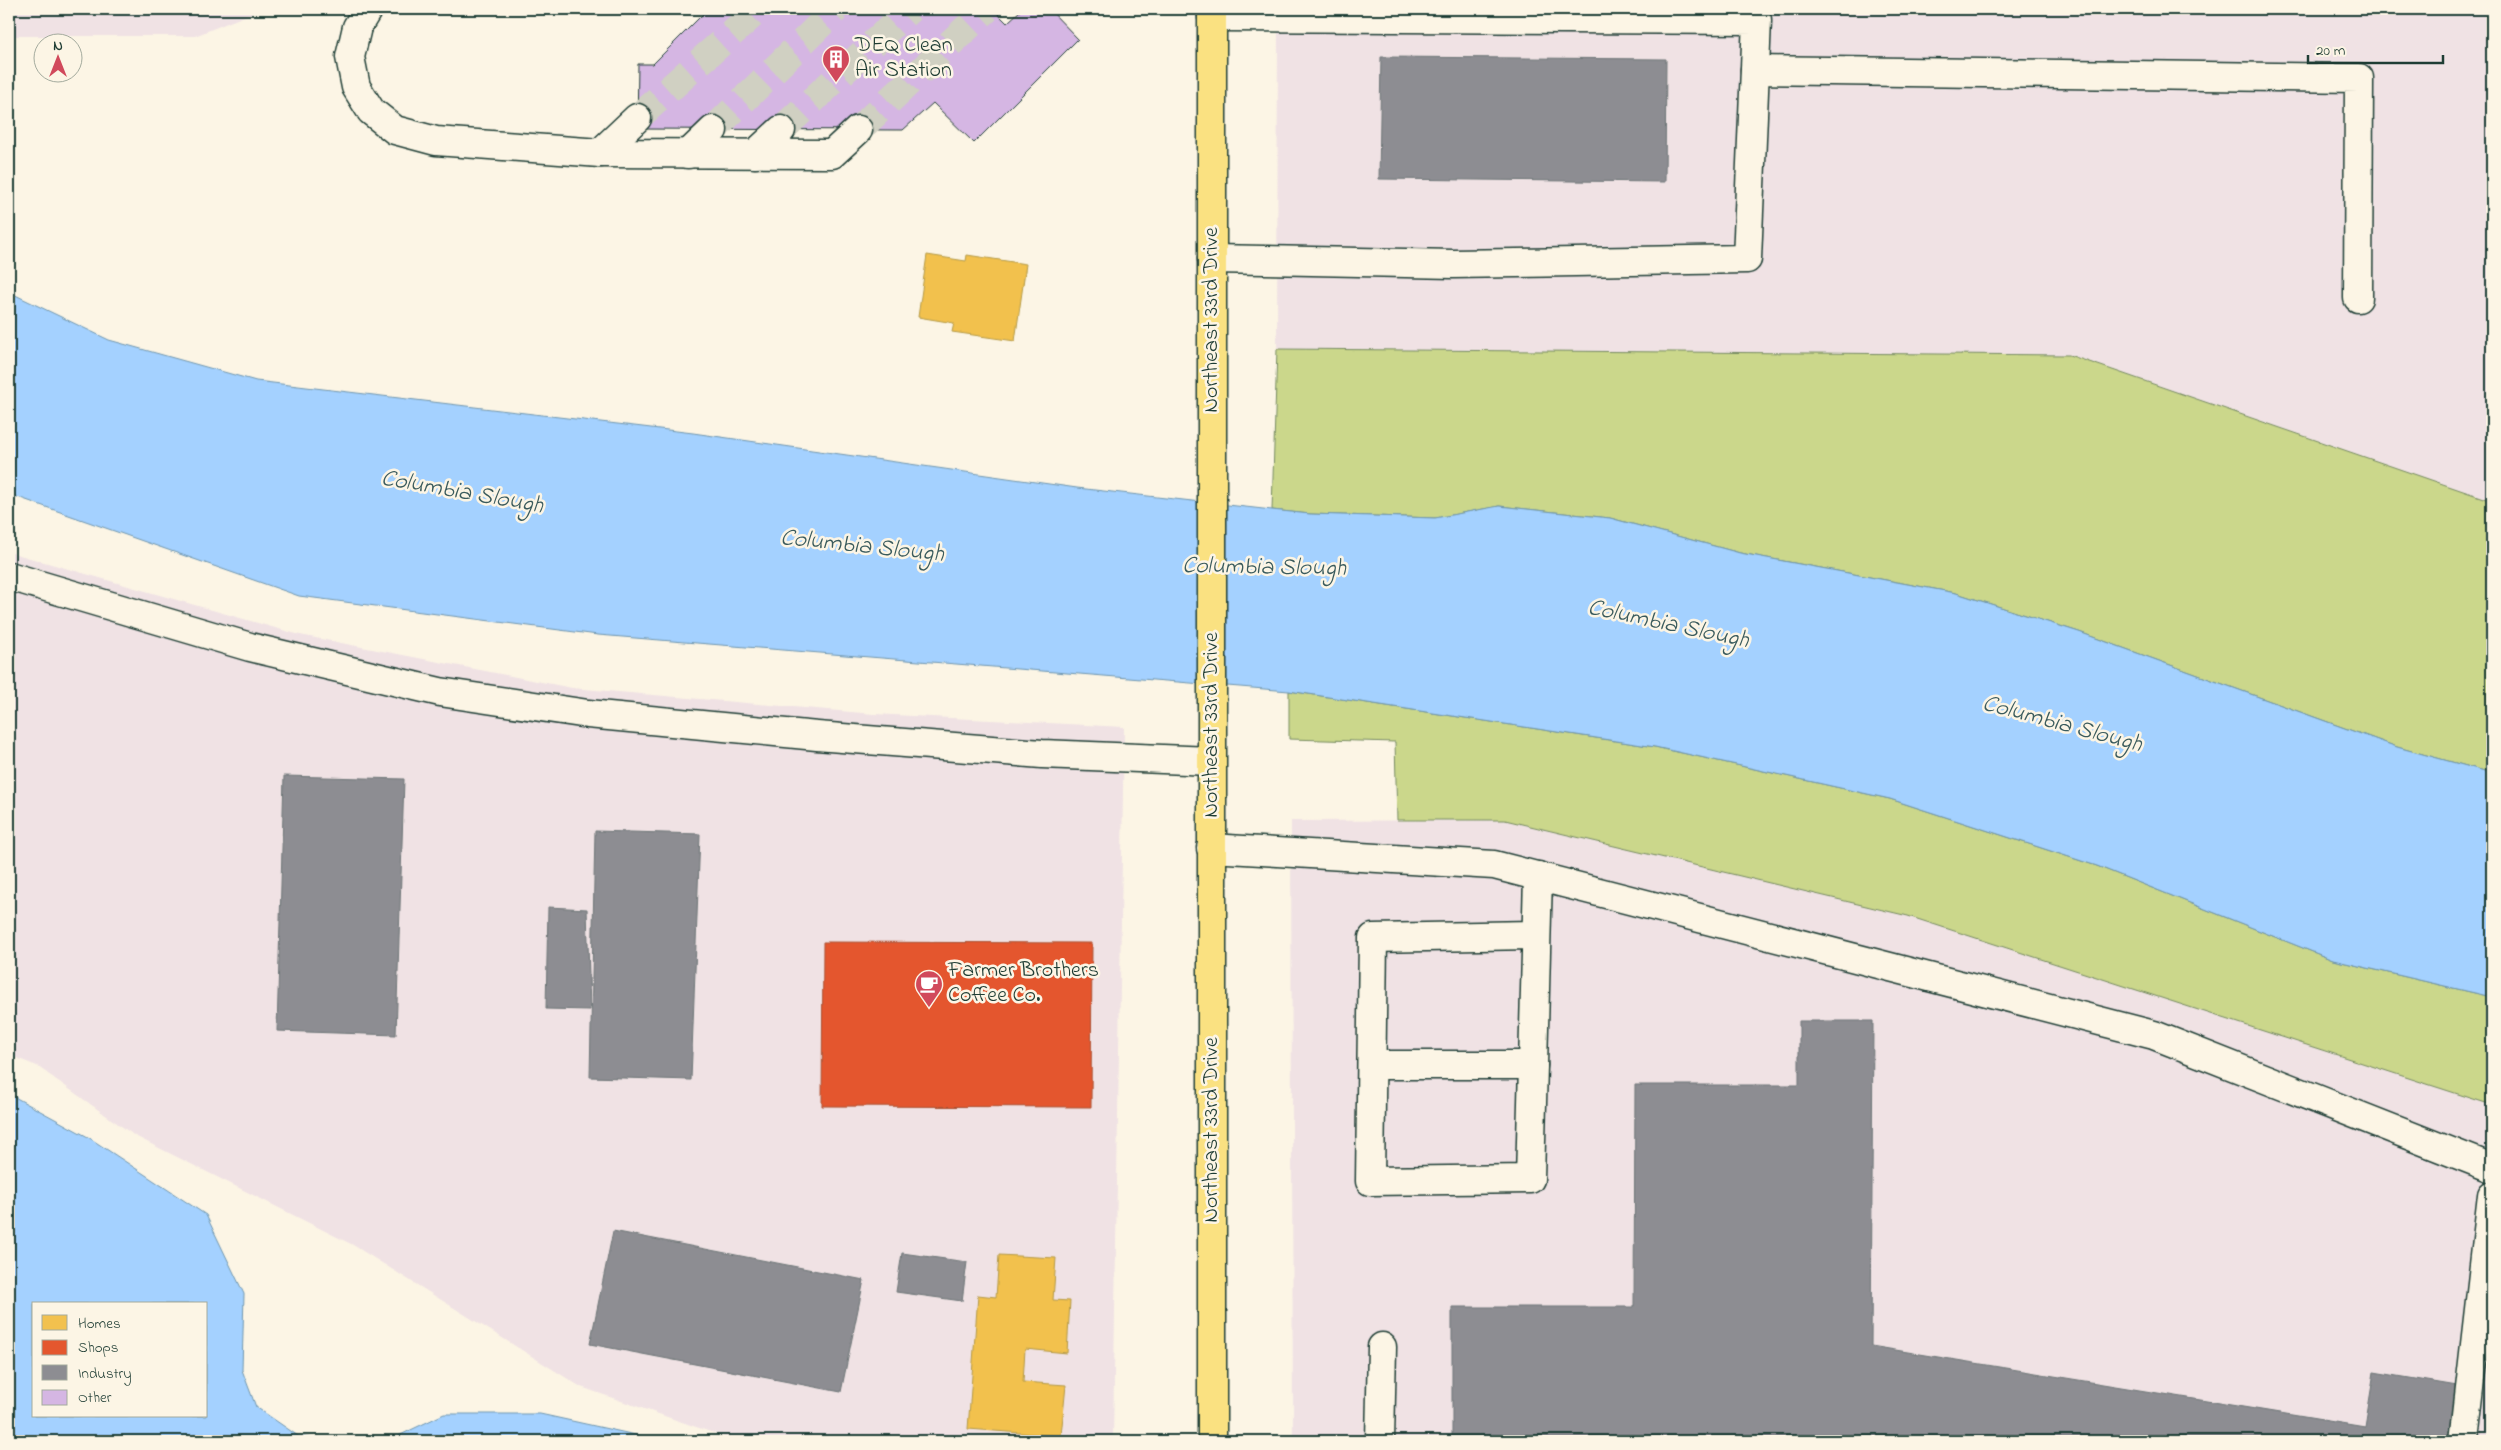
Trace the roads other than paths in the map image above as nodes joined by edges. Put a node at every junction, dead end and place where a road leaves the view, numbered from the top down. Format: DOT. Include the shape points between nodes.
graph roads {
  1 [pos="368,9"];
  2 [pos="1212,13"];
  3 [pos="1755,70"];
  4 [pos="638,118"];
  5 [pos="712,130"];
  6 [pos="781,130"];
  7 [pos="858,130"];
  8 [pos="600,153"];
  9 [pos="688,154"];
  10 [pos="755,154"];
  11 [pos="1212,259"];
  12 [pos="2358,298"];
  13 [pos="9,576"];
  14 [pos="1212,761"];
  15 [pos="1212,848"];
  16 [pos="1538,876"];
  17 [pos="1536,935"];
  18 [pos="1372,1065"];
  19 [pos="1533,1065"];
  20 [pos="2492,1168"];
  21 [pos="2492,1195"];
  22 [pos="1382,1346"];
  23 [pos="1212,1441"];
  24 [pos="1380,1441"];
  25 [pos="2464,1441"];
  1 -- 8 [label="lane" via="357,27 350,57 356,88 371,111 395,130 436,141"];
  2 -- 3 [label="lane" via="1757,20"];
  2 -- 11 [label="main road, Northeast 33rd Drive"];
  3 -- 11 [label="lane" via="1747,259 1454,264"];
  3 -- 12 [label="lane" via="2359,78"];
  4 -- 8 [label="lane"];
  5 -- 9 [label="lane"];
  6 -- 10 [label="lane"];
  7 -- 10 [label="lane" via="832,154"];
  8 -- 9 [label="lane"];
  9 -- 10 [label="lane"];
  11 -- 14 [label="main road, Northeast 33rd Drive"];
  13 -- 14 [label="lane" via="250,647 449,693 588,714 826,737 1042,754"];
  14 -- 15 [label="main road, Northeast 33rd Drive"];
  15 -- 16 [label="lane" via="1494,865"];
  15 -- 23 [label="main road, Northeast 33rd Drive"];
  16 -- 17 [label="lane"];
  16 -- 20 [label="lane" via="2154,1035"];
  17 -- 18 [label="lane" via="1373,938"];
  17 -- 19 [label="lane"];
  18 -- 19 [label="lane"];
  18 -- 19 [label="lane" via="1370,1181 1530,1180"];
  21 -- 25 [label="lane"];
  22 -- 24 [label="lane"];
}
